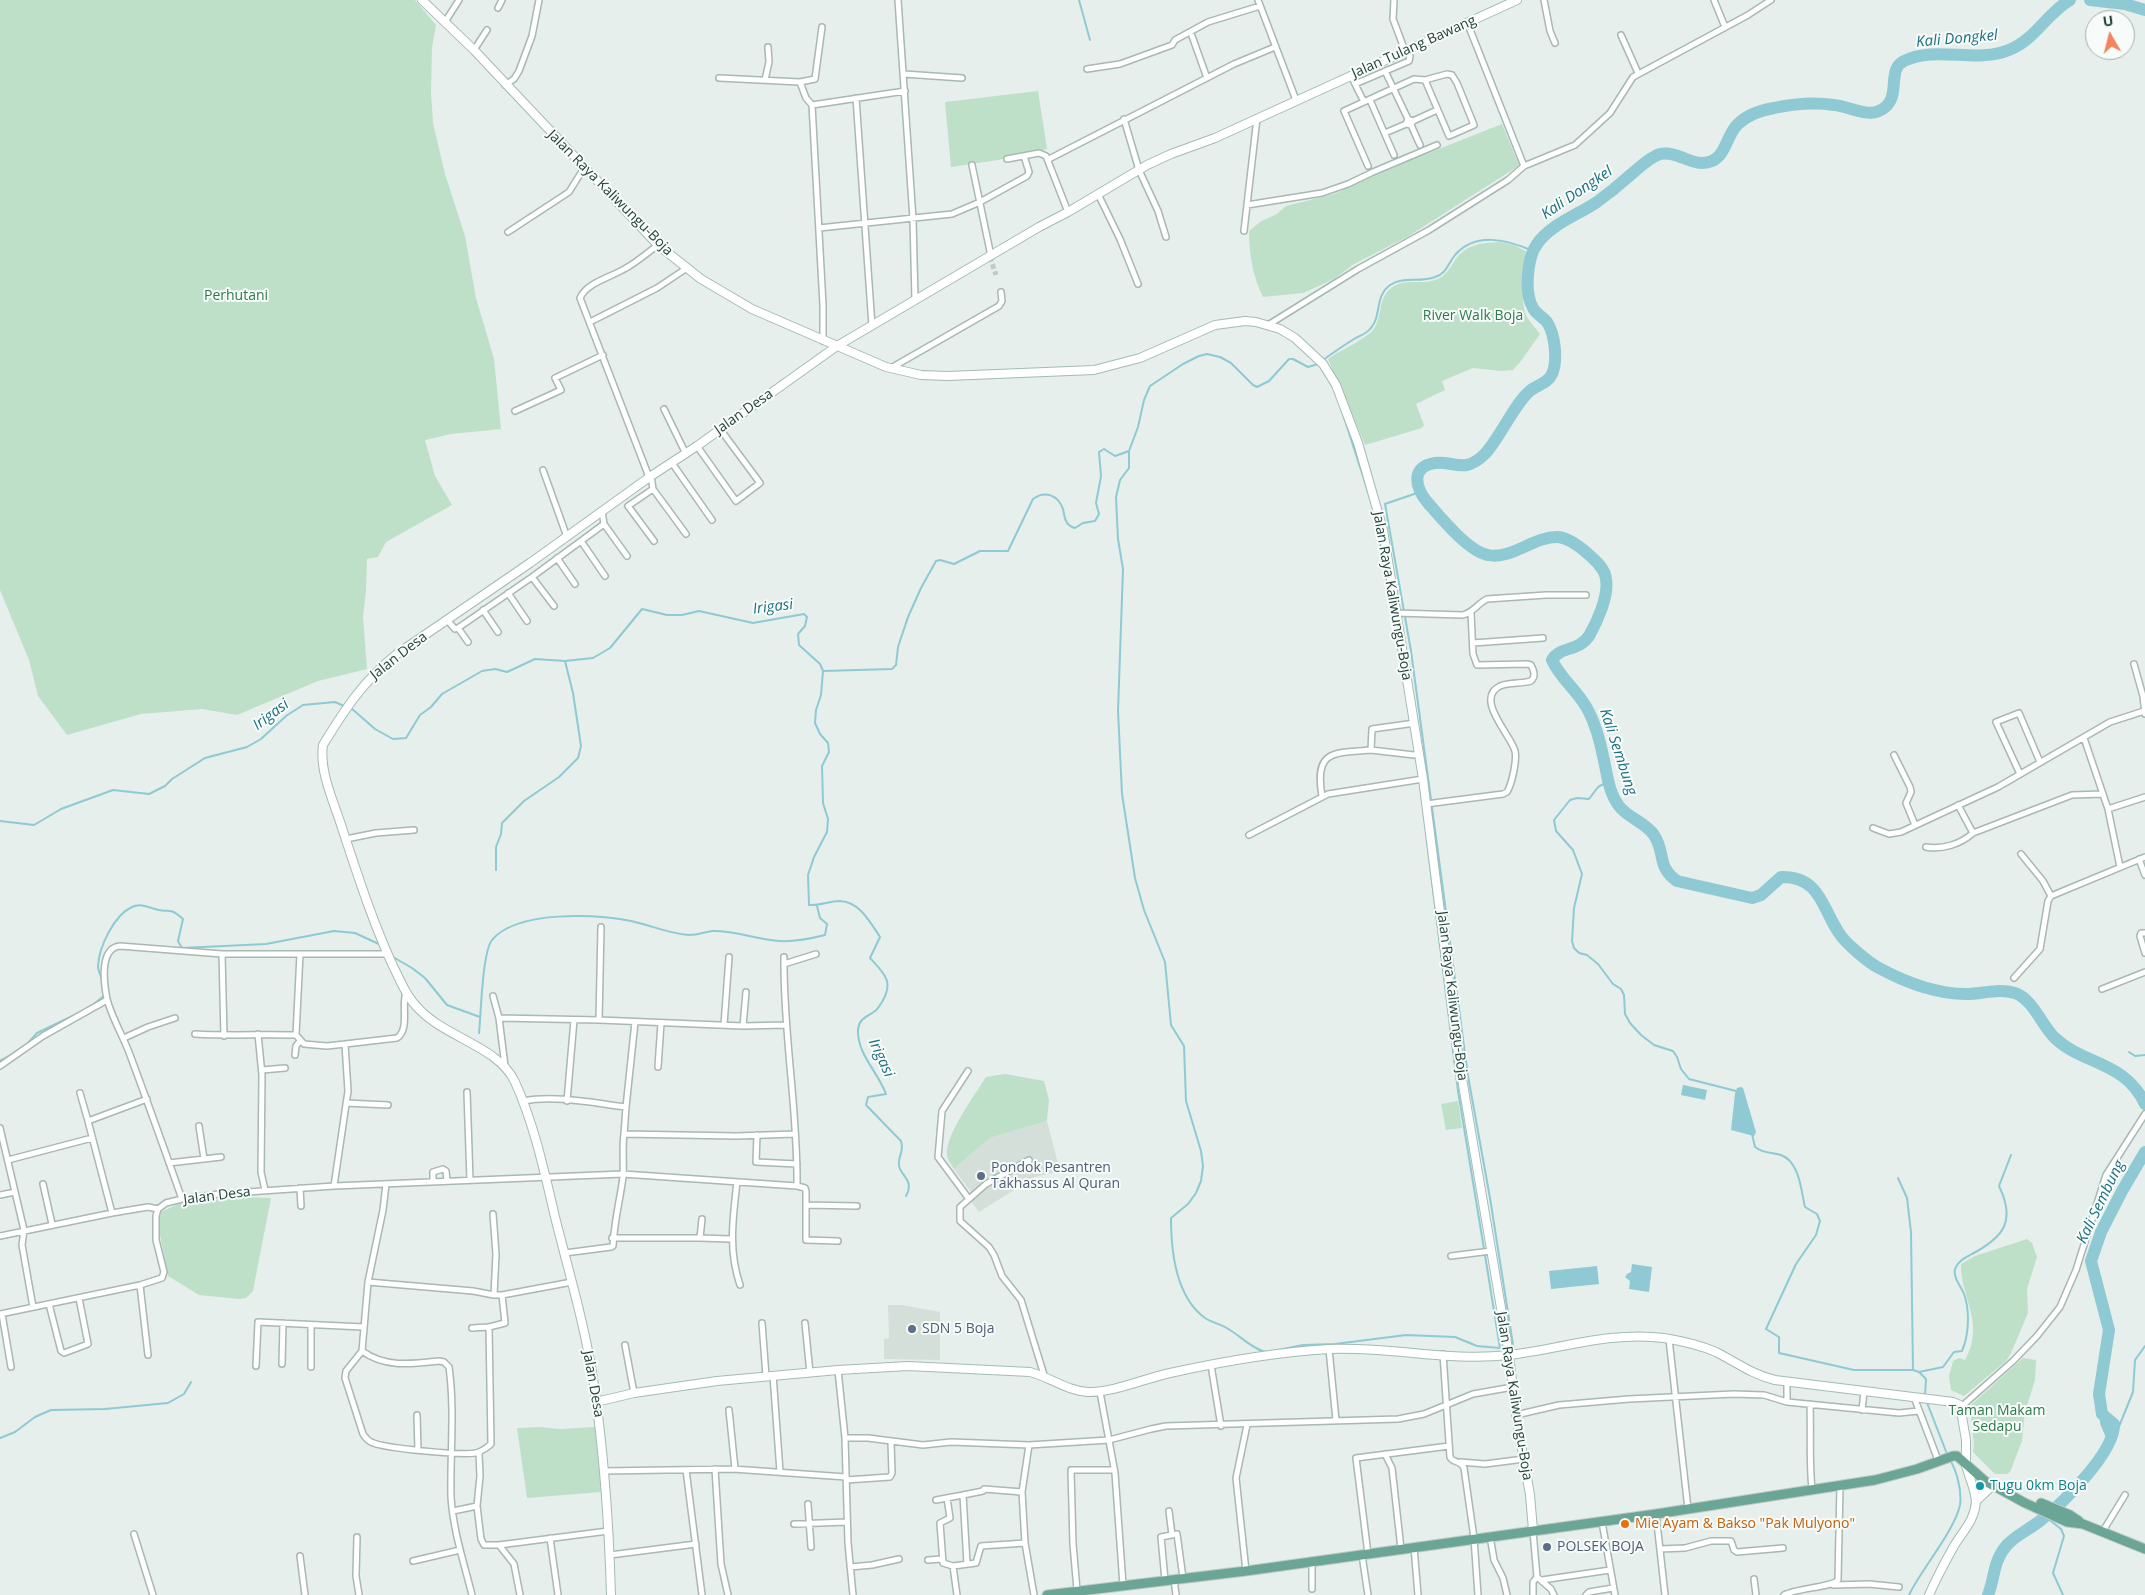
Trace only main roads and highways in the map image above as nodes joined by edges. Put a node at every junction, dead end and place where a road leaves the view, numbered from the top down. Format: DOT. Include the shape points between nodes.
graph roads {
  1 [pos="2145,1549"];
  2 [pos="1103,1591"];
  3 [pos="1047,1595"];
  1 -- 2 [label="main road" via="1992,1486 1958,1456 1953,1456 1898,1474 1840,1485 1602,1522 1123,1585"];
  2 -- 3 [label="main road" via="1077,1590"];
}
